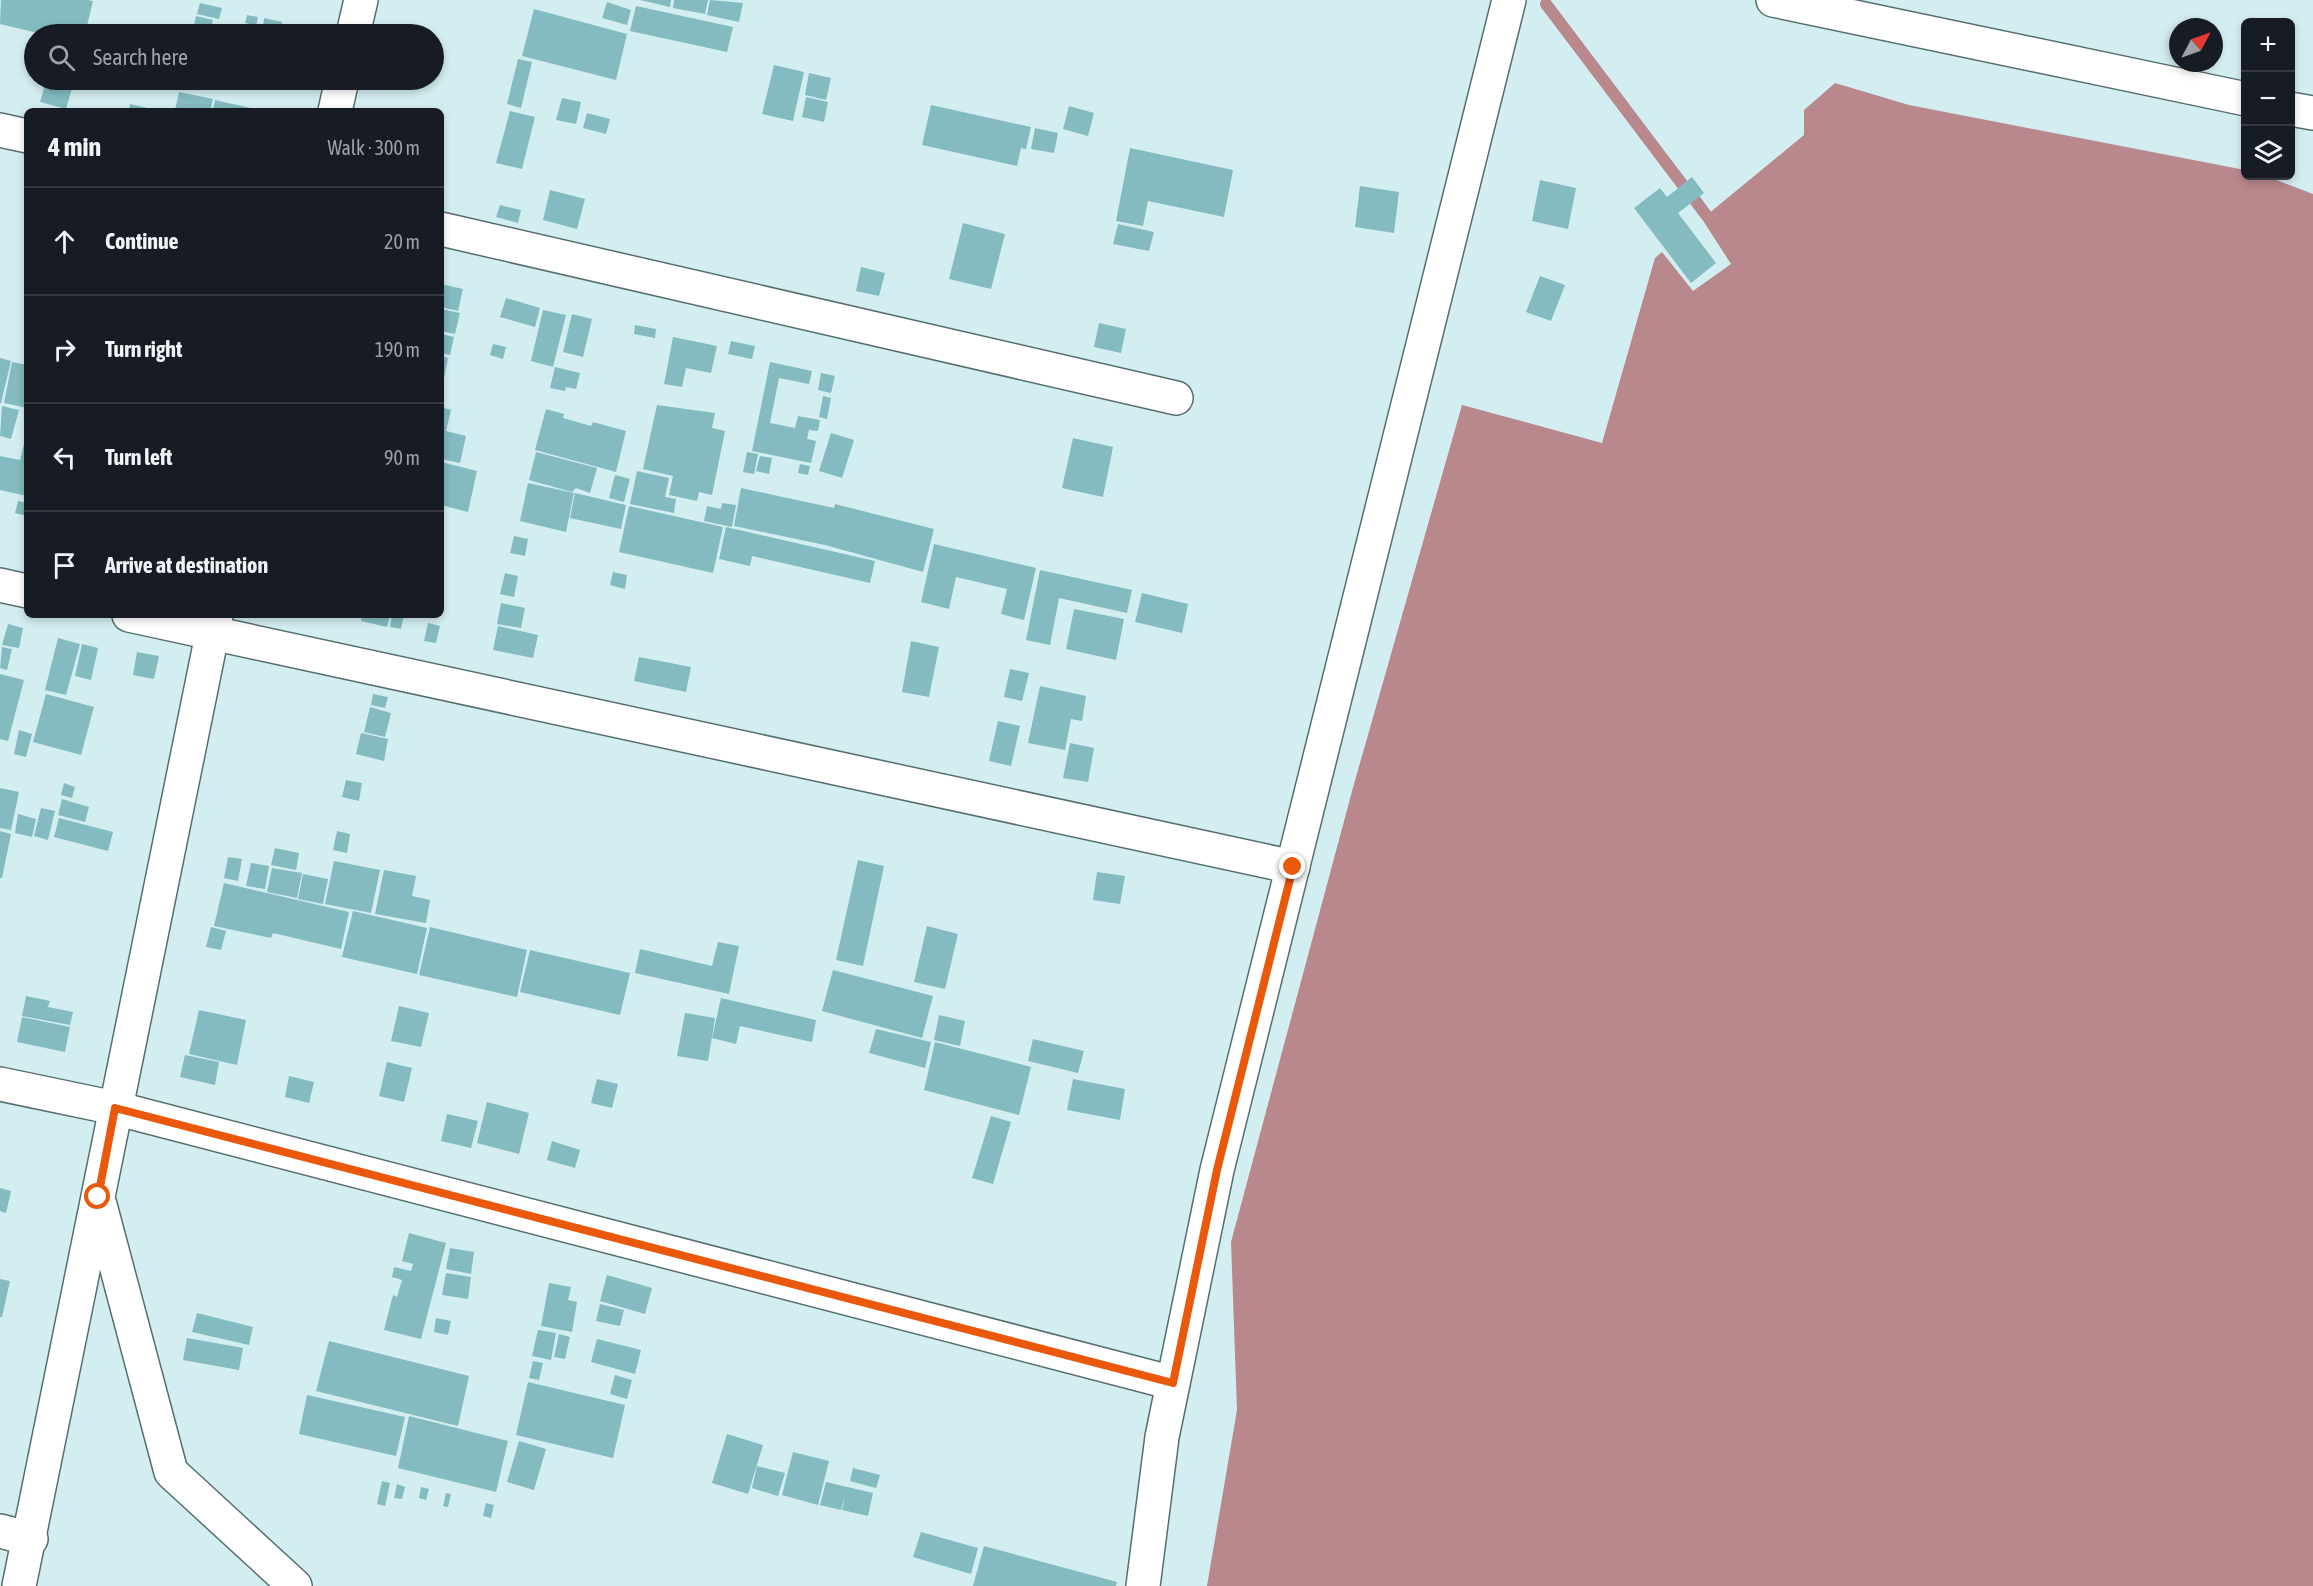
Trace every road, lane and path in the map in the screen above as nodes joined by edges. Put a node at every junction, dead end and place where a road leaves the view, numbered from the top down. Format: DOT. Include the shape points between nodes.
graph roads {
  1 [pos="361,0"];
  2 [pos="1509,0"];
  3 [pos="1773,0"];
  4 [pos="355,24"];
  5 [pos="340,90"];
  6 [pos="2241,98"];
  7 [pos="336,108"];
  8 [pos="2295,110"];
  9 [pos="2313,113"];
  10 [pos="0,130"];
  11 [pos="24,135"];
  12 [pos="444,231"];
  13 [pos="1176,398"];
  14 [pos="0,585"];
  15 [pos="24,590"];
  16 [pos="154,618"];
  17 [pos="213,625"];
  18 [pos="1293,867"];
  19 [pos="0,1083"];
  20 [pos="115,1108"];
  21 [pos="98,1197"];
  22 [pos="1173,1383"];
  23 [pos="15,1535"];
  24 [pos="19,1586"];
  25 [pos="295,1586"];
  26 [pos="1143,1586"];
  1 -- 4 [label="street"];
  2 -- 18 [label="street"];
  3 -- 6 [label="street"];
  5 -- 7 [label="street"];
  8 -- 9 [label="street"];
  10 -- 11 [label="street"];
  12 -- 13 [label="street"];
  14 -- 15 [label="street"];
  16 -- 17 [label="street"];
  17 -- 18 [label="street"];
  17 -- 20 [label="street"];
  18 -- 22 [label="street" via="1217,1170"];
  19 -- 20 [label="street"];
  20 -- 21 [label="street"];
  20 -- 22 [label="street"];
  21 -- 23 [label="street"];
  21 -- 25 [label="street" via="171,1472"];
  22 -- 26 [label="street"];
  23 -- 24 [label="street"];
}
